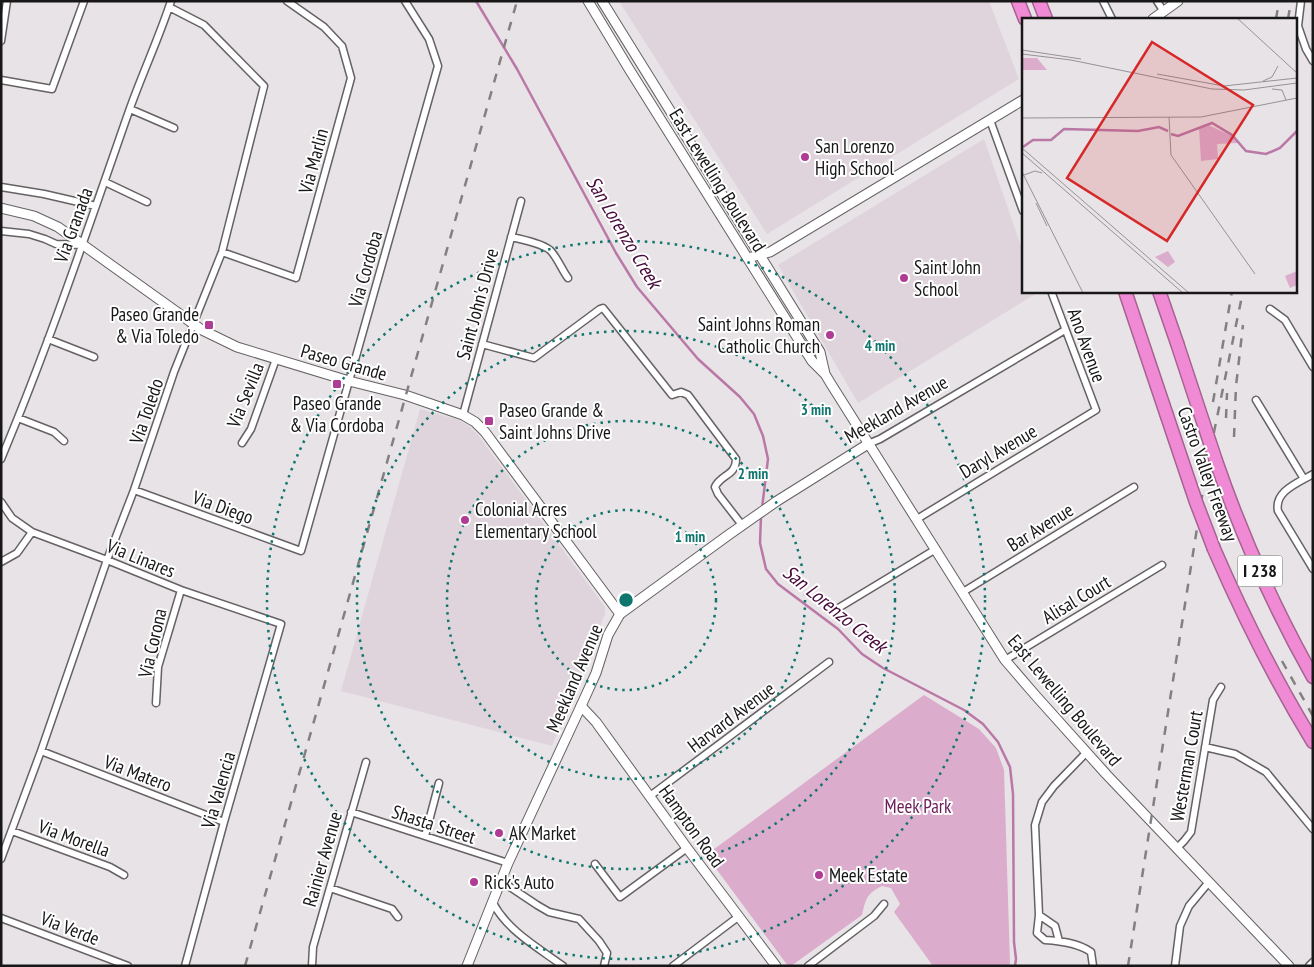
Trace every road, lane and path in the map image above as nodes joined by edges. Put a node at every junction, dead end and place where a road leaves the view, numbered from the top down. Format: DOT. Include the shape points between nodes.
graph roads {
  1 [pos="8,1"];
  2 [pos="84,1"];
  3 [pos="287,1"];
  4 [pos="405,1"];
  5 [pos="588,1"];
  6 [pos="602,1"];
  7 [pos="1018,1"];
  8 [pos="1039,1"];
  9 [pos="1103,1"];
  10 [pos="1157,1"];
  11 [pos="1178,1"];
  12 [pos="1301,1"];
  13 [pos="170,4"];
  14 [pos="1164,12"];
  15 [pos="1025,18"];
  16 [pos="1046,18"];
  17 [pos="1112,18"];
  18 [pos="1155,18"];
  19 [pos="1,40"];
  20 [pos="1313,61"];
  21 [pos="1,80"];
  22 [pos="658,91"];
  23 [pos="647,98"];
  24 [pos="1022,101"];
  25 [pos="130,109"];
  26 [pos="990,120"];
  27 [pos="174,128"];
  28 [pos="105,182"];
  29 [pos="1,187"];
  30 [pos="521,201"];
  31 [pos="147,202"];
  32 [pos="96,206"];
  33 [pos="1,208"];
  34 [pos="1022,208"];
  35 [pos="1,231"];
  36 [pos="511,237"];
  37 [pos="82,244"];
  38 [pos="222,252"];
  39 [pos="760,255"];
  40 [pos="748,258"];
  41 [pos="568,278"];
  42 [pos="1051,292"];
  43 [pos="1125,292"];
  44 [pos="1159,292"];
  45 [pos="1270,309"];
  46 [pos="193,324"];
  47 [pos="1065,330"];
  48 [pos="48,339"];
  49 [pos="482,344"];
  50 [pos="94,357"];
  51 [pos="276,358"];
  52 [pos="1313,367"];
  53 [pos="825,374"];
  54 [pos="349,382"];
  55 [pos="1256,400"];
  56 [pos="1096,410"];
  57 [pos="463,415"];
  58 [pos="18,418"];
  59 [pos="64,441"];
  60 [pos="242,443"];
  61 [pos="868,444"];
  62 [pos="1,459"];
  63 [pos="1313,474"];
  64 [pos="1304,479"];
  65 [pos="1134,487"];
  66 [pos="134,490"];
  67 [pos="1,502"];
  68 [pos="917,518"];
  69 [pos="746,523"];
  70 [pos="32,532"];
  71 [pos="936,549"];
  72 [pos="301,551"];
  73 [pos="108,560"];
  74 [pos="1,562"];
  75 [pos="1162,565"];
  76 [pos="1313,569"];
  77 [pos="180,590"];
  78 [pos="963,592"];
  79 [pos="840,607"];
  80 [pos="620,614"];
  81 [pos="281,624"];
  82 [pos="1005,660"];
  83 [pos="829,662"];
  84 [pos="1313,677"];
  85 [pos="1220,688"];
  86 [pos="156,703"];
  87 [pos="581,706"];
  88 [pos="1313,742"];
  89 [pos="1205,747"];
  90 [pos="41,751"];
  91 [pos="1086,753"];
  92 [pos="366,762"];
  93 [pos="439,783"];
  94 [pos="650,796"];
  95 [pos="351,812"];
  96 [pos="224,822"];
  97 [pos="1313,829"];
  98 [pos="12,831"];
  99 [pos="425,836"];
  100 [pos="687,848"];
  101 [pos="1177,848"];
  102 [pos="1,859"];
  103 [pos="508,863"];
  104 [pos="595,864"];
  105 [pos="124,875"];
  106 [pos="501,881"];
  107 [pos="1209,882"];
  108 [pos="330,888"];
  109 [pos="493,903"];
  110 [pos="884,904"];
  111 [pos="1039,915"];
  112 [pos="738,916"];
  113 [pos="398,917"];
  114 [pos="1,918"];
  115 [pos="1059,941"];
  116 [pos="1313,962"];
  117 [pos="128,966"];
  118 [pos="185,966"];
  119 [pos="312,966"];
  120 [pos="467,966"];
  121 [pos="563,966"];
  122 [pos="604,966"];
  123 [pos="673,966"];
  124 [pos="776,966"];
  125 [pos="808,966"];
  126 [pos="1093,966"];
  127 [pos="1174,966"];
  128 [pos="1289,966"];
  129 [pos="1309,966"];
  1 -- 19 [label="street"];
  2 -- 21 [label="street" via="52,89"];
  3 -- 38 [label="street, Via Marlin" via="324,27 342,46 351,78 296,278"];
  4 -- 54 [label="street, Via Cordoba" via="429,39 438,66"];
  5 -- 23 [label="main road, East Lewelling Boulevard"];
  6 -- 22 [label="main road, East Lewelling Boulevard"];
  7 -- 15 [label="highway"];
  8 -- 16 [label="highway"];
  9 -- 17 [label="street"];
  10 -- 14 [label="street"];
  11 -- 14 [label="main road"];
  12 -- 20 [label="street" via="1298,26"];
  13 -- 25 [label="street, Via Granada"];
  13 -- 38 [label="street, Via Toledo" via="204,25 264,86"];
  14 -- 18 [label="main road"];
  22 -- 23 [label="main road"];
  22 -- 39 [label="main road, East Lewelling Boulevard"];
  23 -- 40 [label="main road, East Lewelling Boulevard"];
  24 -- 26 [label="main road"];
  25 -- 27 [label="street"];
  25 -- 28 [label="street, Via Granada"];
  26 -- 34 [label="street"];
  26 -- 39 [label="main road"];
  28 -- 31 [label="street"];
  28 -- 32 [label="street, Via Granada"];
  29 -- 32 [label="street"];
  30 -- 36 [label="street, Saint John's Drive"];
  32 -- 37 [label="street, Via Granada"];
  33 -- 37 [label="main road, Paseo Grande" via="34,216 58,227"];
  35 -- 37 [label="street" via="29,234 56,244"];
  36 -- 41 [label="street" via="552,252"];
  36 -- 49 [label="street, Saint John's Drive"];
  37 -- 46 [label="main road, Paseo Grande"];
  37 -- 48 [label="street, Via Granada"];
  38 -- 46 [label="street, Via Toledo"];
  39 -- 40 [label="main road"];
  39 -- 53 [label="main road, East Lewelling Boulevard" via="820,352"];
  40 -- 53 [label="main road, East Lewelling Boulevard" via="812,362"];
  42 -- 47 [label="street, Ano Avenue"];
  43 -- 88 [label="highway, Castro Valley Freeway / I 238, bridge" via="1214,549 1261,650"];
  44 -- 84 [label="highway, Castro Valley Freeway / I 238, bridge" via="1235,514 1288,632"];
  45 -- 52 [label="street" via="1284,320"];
  46 -- 51 [label="main road, Paseo Grande" via="237,347"];
  46 -- 66 [label="street, Via Toledo"];
  47 -- 56 [label="street, Ano Avenue"];
  47 -- 61 [label="street, Meekland Avenue"];
  48 -- 50 [label="street"];
  48 -- 58 [label="street, Via Granada"];
  49 -- 57 [label="street, Saint John's Drive"];
  49 -- 69 [label="street" via="534,358 604,308 672,395 682,392 688,395 736,459 734,470 715,487"];
  51 -- 54 [label="main road, Paseo Grande"];
  51 -- 60 [label="street, Via Sevilla" via="251,429"];
  53 -- 61 [label="main road, East Lewelling Boulevard"];
  54 -- 57 [label="main road, Paseo Grande"];
  54 -- 72 [label="street, Via Cordoba"];
  55 -- 64 [label="street"];
  56 -- 68 [label="street, Daryl Avenue"];
  57 -- 80 [label="main road, Paseo Grande" via="486,432"];
  58 -- 59 [label="street" via="54,432"];
  58 -- 62 [label="street, Via Granada"];
  61 -- 68 [label="main road, East Lewelling Boulevard"];
  61 -- 69 [label="main road, Meekland Avenue"];
  63 -- 64 [label="street"];
  64 -- 76 [label="street" via="1281,494 1277,506"];
  65 -- 78 [label="street, Bar Avenue"];
  66 -- 72 [label="street, Via Diego"];
  66 -- 73 [label="street, Via Toledo"];
  67 -- 70 [label="street, Via Linares" via="12,518"];
  68 -- 71 [label="main road, East Lewelling Boulevard"];
  69 -- 80 [label="main road, Meekland Avenue"];
  70 -- 73 [label="street, Via Linares"];
  70 -- 74 [label="street" via="17,553"];
  71 -- 78 [label="main road, East Lewelling Boulevard"];
  71 -- 79 [label="street"];
  73 -- 77 [label="street, Via Linares"];
  73 -- 90 [label="street, Via Toledo"];
  75 -- 82 [label="street, Alisal Court"];
  77 -- 81 [label="street, Via Linares"];
  77 -- 86 [label="street, Via Corona" via="158,667"];
  78 -- 82 [label="main road, East Lewelling Boulevard"];
  80 -- 87 [label="main road, Meekland Avenue" via="608,635"];
  81 -- 96 [label="street, Via Valencia"];
  82 -- 91 [label="main road, East Lewelling Boulevard"];
  83 -- 94 [label="street, Harvard Avenue"];
  85 -- 89 [label="street, Westerman Court" via="1213,700"];
  87 -- 94 [label="main road, Hampton Road"];
  87 -- 103 [label="main road, Meekland Avenue"];
  89 -- 97 [label="street" via="1235,754 1266,772"];
  89 -- 101 [label="street, Westerman Court" via="1191,832"];
  90 -- 96 [label="street, Via Matero"];
  90 -- 98 [label="street, Via Toledo"];
  91 -- 101 [label="main road, East Lewelling Boulevard"];
  91 -- 111 [label="street" via="1042,802 1036,824"];
  92 -- 95 [label="street, Rainier Avenue"];
  93 -- 99 [label="street"];
  94 -- 100 [label="main road, Hampton Road"];
  95 -- 99 [label="street, Shasta Street"];
  95 -- 108 [label="street, Rainier Avenue"];
  96 -- 118 [label="street, Via Valencia"];
  98 -- 102 [label="street, Via Toledo"];
  98 -- 105 [label="street, Via Morella"];
  99 -- 103 [label="street, Shasta Street"];
  100 -- 104 [label="street" via="620,897"];
  100 -- 112 [label="main road, Hampton Road"];
  101 -- 107 [label="main road, East Lewelling Boulevard"];
  103 -- 106 [label="main road, Meekland Avenue"];
  106 -- 109 [label="main road, Meekland Avenue"];
  106 -- 122 [label="street" via="549,912 579,919 607,953"];
  107 -- 127 [label="street" via="1189,906 1180,926"];
  107 -- 128 [label="main road, East Lewelling Boulevard"];
  108 -- 113 [label="street" via="392,909"];
  108 -- 119 [label="street, Rainier Avenue" via="313,947"];
  109 -- 120 [label="main road, Meekland Avenue"];
  109 -- 121 [label="street" via="513,930"];
  110 -- 125 [label="street" via="874,916"];
  111 -- 115 [label="street" via="1055,926"];
  111 -- 115 [label="street" via="1038,933 1045,940"];
  112 -- 123 [label="street"];
  112 -- 124 [label="main road, Hampton Road"];
  114 -- 117 [label="street, Via Verde"];
  115 -- 126 [label="street" via="1085,947 1092,952"];
  116 -- 129 [label="street"];
}
